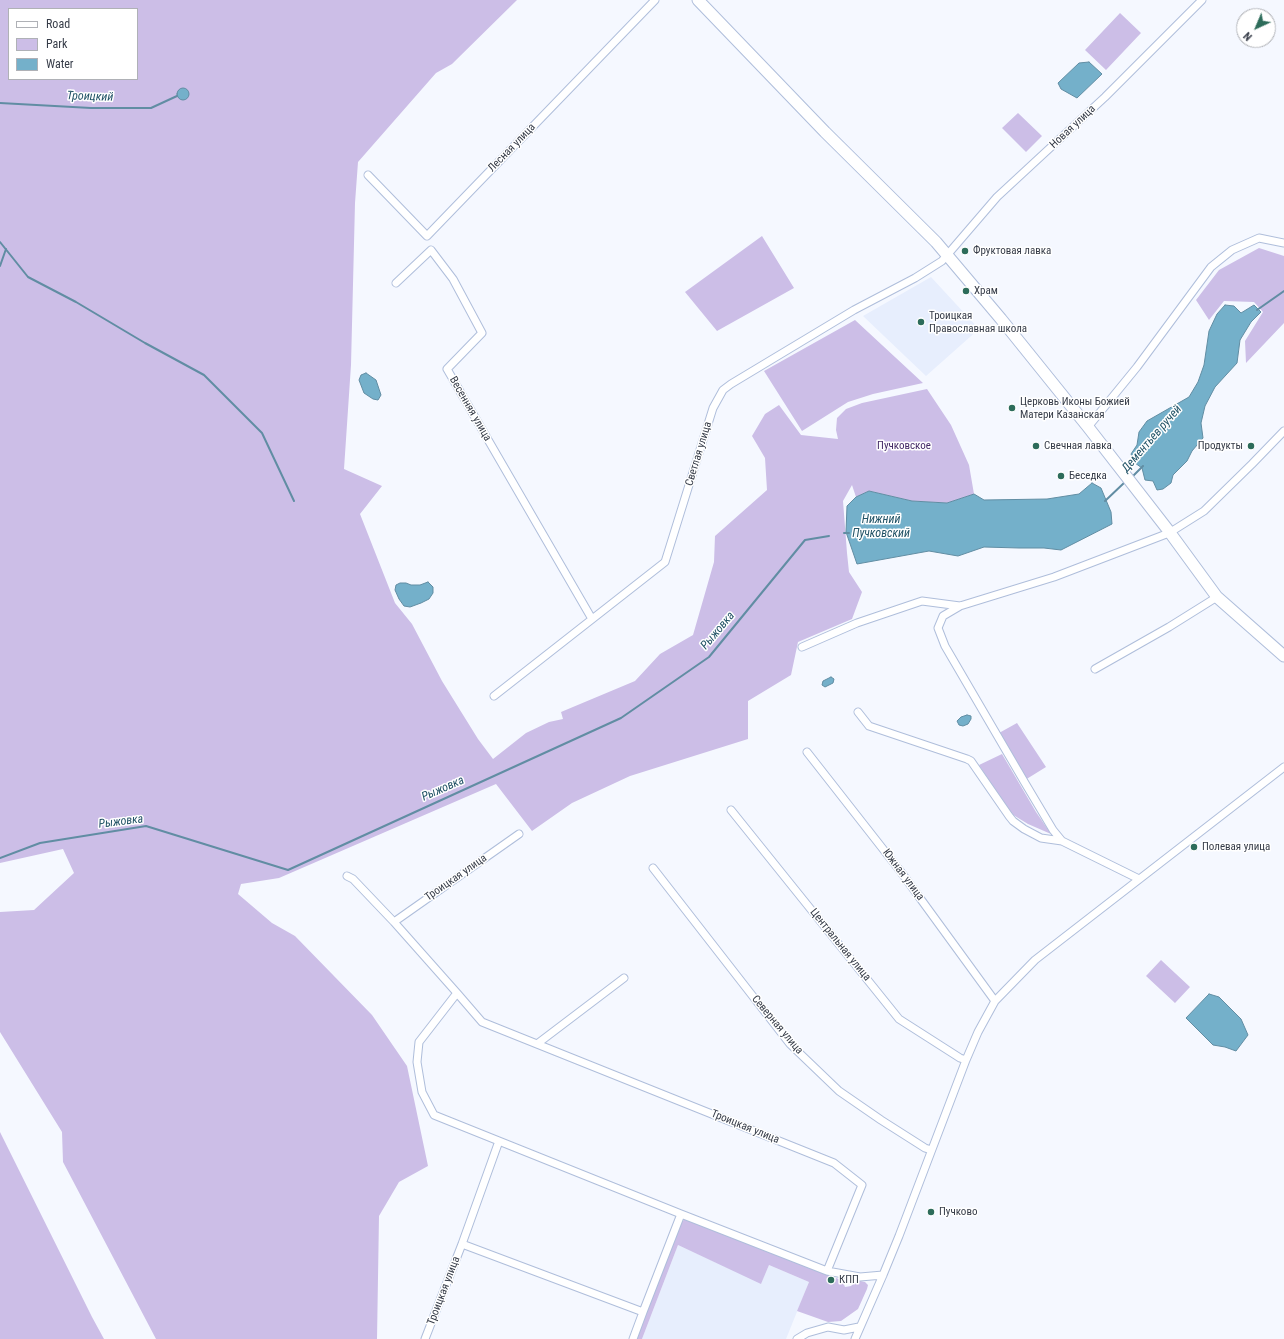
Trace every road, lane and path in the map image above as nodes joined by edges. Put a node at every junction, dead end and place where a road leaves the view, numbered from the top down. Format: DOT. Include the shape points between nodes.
graph roads {
  1 [pos="655,0"];
  2 [pos="698,0"];
  3 [pos="1202,0"];
  4 [pos="368,175"];
  5 [pos="1284,243"];
  6 [pos="947,255"];
  7 [pos="396,283"];
  8 [pos="1088,428"];
  9 [pos="1284,431"];
  10 [pos="1169,533"];
  11 [pos="1217,597"];
  12 [pos="960,606"];
  13 [pos="592,619"];
  14 [pos="802,647"];
  15 [pos="1284,656"];
  16 [pos="1095,669"];
  17 [pos="494,696"];
  18 [pos="858,712"];
  19 [pos="807,752"];
  20 [pos="1284,767"];
  21 [pos="731,810"];
  22 [pos="519,834"];
  23 [pos="1062,841"];
  24 [pos="653,868"];
  25 [pos="347,876"];
  26 [pos="1138,879"];
  27 [pos="394,922"];
  28 [pos="624,978"];
  29 [pos="457,993"];
  30 [pos="995,1000"];
  31 [pos="537,1044"];
  32 [pos="966,1060"];
  33 [pos="499,1141"];
  34 [pos="931,1150"];
  35 [pos="681,1214"];
  36 [pos="462,1244"];
  37 [pos="828,1271"];
  38 [pos="883,1275"];
  39 [pos="643,1312"];
  40 [pos="859,1327"];
  41 [pos="426,1339"];
  42 [pos="632,1339"];
  43 [pos="797,1339"];
  44 [pos="855,1339"];
  1 -- 4 [label="street, Лесная улица" via="428,236"];
  2 -- 6 [label="street"];
  3 -- 6 [label="street, Новая улица" via="1105,97 997,197"];
  5 -- 8 [label="street" via="1259,238 1232,250 1211,267"];
  6 -- 8 [label="street"];
  6 -- 13 [label="street, Светлая улица" via="915,278 854,310 723,390 713,408 665,562"];
  7 -- 13 [label="street, Весенняя улица" via="431,250 453,278 482,333 446,369"];
  8 -- 10 [label="street"];
  9 -- 10 [label="street" via="1204,511"];
  10 -- 11 [label="street"];
  10 -- 12 [label="street" via="1054,577"];
  11 -- 15 [label="street"];
  11 -- 16 [label="street"];
  12 -- 14 [label="street" via="922,601 857,623"];
  12 -- 23 [label="street" via="944,616 938,628 945,646 1039,808"];
  13 -- 17 [label="street, Светлая улица"];
  18 -- 23 [label="street" via="869,726 971,761 1013,821 1040,838"];
  19 -- 30 [label="street, Южная улица" via="901,872"];
  20 -- 26 [label="street"];
  21 -- 32 [label="street, Центральная улица" via="899,1019"];
  22 -- 27 [label="street, Троицкая улица"];
  23 -- 26 [label="street"];
  24 -- 34 [label="street, Северная улица" via="790,1044 839,1091"];
  25 -- 27 [label="street, Троицкая улица" via="353,879"];
  26 -- 30 [label="street" via="1035,960"];
  27 -- 29 [label="street, Троицкая улица"];
  28 -- 31 [label="street"];
  29 -- 31 [label="street, Троицкая улица" via="482,1022"];
  29 -- 33 [label="street" via="419,1042 417,1062 422,1092 434,1115"];
  30 -- 32 [label="street"];
  31 -- 37 [label="street, Троицкая улица" via="834,1163 862,1185"];
  32 -- 34 [label="street"];
  33 -- 35 [label="street"];
  33 -- 36 [label="street, Троицкая улица"];
  34 -- 38 [label="street"];
  35 -- 37 [label="street"];
  35 -- 39 [label="street"];
  36 -- 39 [label="street, Троицкая улица"];
  36 -- 41 [label="street, Троицкая улица"];
  37 -- 38 [label="street" via="860,1277"];
  38 -- 40 [label="street"];
  39 -- 42 [label="street"];
  40 -- 43 [label="street" via="844,1330 828,1327"];
  40 -- 44 [label="street"];
}
